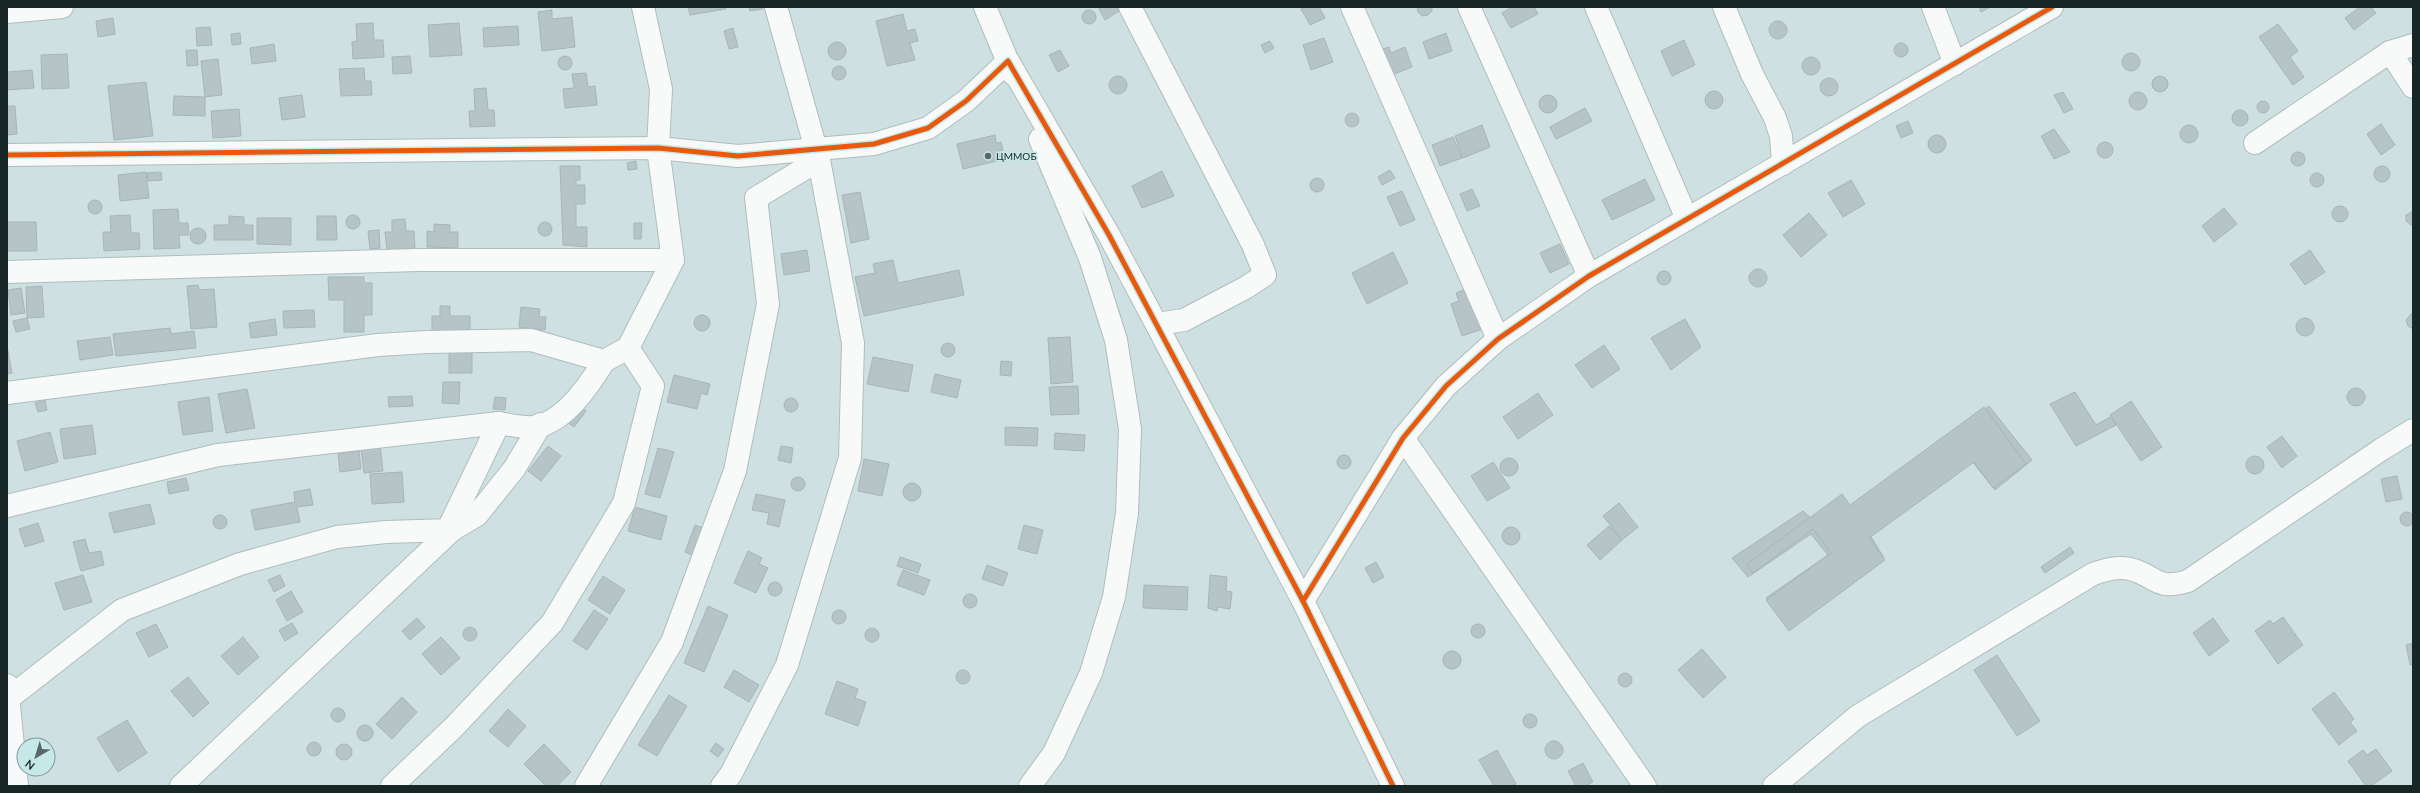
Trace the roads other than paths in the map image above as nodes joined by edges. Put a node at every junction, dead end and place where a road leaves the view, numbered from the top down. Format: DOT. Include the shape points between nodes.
graph roads {
  1 [pos="62,7"];
  2 [pos="643,7"];
  3 [pos="776,7"];
  4 [pos="985,7"];
  5 [pos="1130,7"];
  6 [pos="1352,7"];
  7 [pos="1469,7"];
  8 [pos="1596,7"];
  9 [pos="1724,7"];
  10 [pos="1932,7"];
  11 [pos="2052,7"];
  12 [pos="7,12"];
  13 [pos="2413,45"];
  14 [pos="2390,52"];
  15 [pos="1008,61"];
  16 [pos="1955,64"];
  17 [pos="2413,87"];
  18 [pos="2255,143"];
  19 [pos="658,148"];
  20 [pos="818,154"];
  21 [pos="7,155"];
  22 [pos="1783,164"];
  23 [pos="1687,220"];
  24 [pos="673,260"];
  25 [pos="7,272"];
  26 [pos="1589,276"];
  27 [pos="1157,324"];
  28 [pos="1498,339"];
  29 [pos="628,348"];
  30 [pos="604,360"];
  31 [pos="7,393"];
  32 [pos="499,424"];
  33 [pos="541,424"];
  34 [pos="2413,430"];
  35 [pos="1403,438"];
  36 [pos="7,506"];
  37 [pos="452,530"];
  38 [pos="1303,601"];
  39 [pos="8,692"];
  40 [pos="17,786"];
  41 [pos="182,786"];
  42 [pos="392,786"];
  43 [pos="586,786"];
  44 [pos="722,786"];
  45 [pos="1030,786"];
  46 [pos="1393,786"];
  47 [pos="1645,786"];
  48 [pos="1774,786"];
  1 -- 12 [label="street"];
  2 -- 19 [label="street" via="661,89"];
  3 -- 20 [label="street"];
  4 -- 15 [label="street"];
  5 -- 27 [label="street" via="1253,245 1265,275 1184,320"];
  6 -- 28 [label="street"];
  7 -- 26 [label="street"];
  8 -- 23 [label="street"];
  9 -- 22 [label="street" via="1752,74 1775,118 1781,136"];
  10 -- 16 [label="street"];
  11 -- 16 [label="street"];
  13 -- 14 [label="street"];
  14 -- 17 [label="street"];
  14 -- 18 [label="street"];
  15 -- 20 [label="street" via="966,101 928,128 874,144"];
  15 -- 27 [label="street" via="1110,235"];
  15 -- 45 [label="street" via="1090,258 1116,340 1130,429 1127,513 1114,597 1091,673 1054,753"];
  16 -- 22 [label="street"];
  19 -- 20 [label="street" via="738,156"];
  19 -- 21 [label="street"];
  19 -- 24 [label="street"];
  20 -- 43 [label="street" via="756,198 768,304 735,471 672,642"];
  20 -- 44 [label="street" via="854,343 850,458 787,665 731,774"];
  22 -- 23 [label="street"];
  23 -- 26 [label="street"];
  24 -- 25 [label="street" via="418,260"];
  24 -- 29 [label="street"];
  26 -- 28 [label="street"];
  27 -- 38 [label="street"];
  28 -- 35 [label="street" via="1446,386"];
  29 -- 30 [label="street"];
  29 -- 42 [label="street" via="652,386 624,503 552,623 454,727"];
  30 -- 31 [label="street" via="532,340 427,342 378,345"];
  30 -- 33 [label="street" via="588,389 563,412"];
  32 -- 33 [label="street" via="534,427"];
  32 -- 36 [label="street" via="218,455"];
  32 -- 37 [label="street" via="450,525"];
  33 -- 37 [label="street" via="514,469 477,516"];
  34 -- 48 [label="street" via="2188,581 2172,586 2153,581 2131,569 2115,568 2093,574 1858,716"];
  35 -- 38 [label="street"];
  35 -- 47 [label="street"];
  37 -- 39 [label="street" via="386,532 337,537 240,564 122,610"];
  37 -- 41 [label="street"];
  38 -- 46 [label="street"];
  39 -- 40 [label="street"];
}
